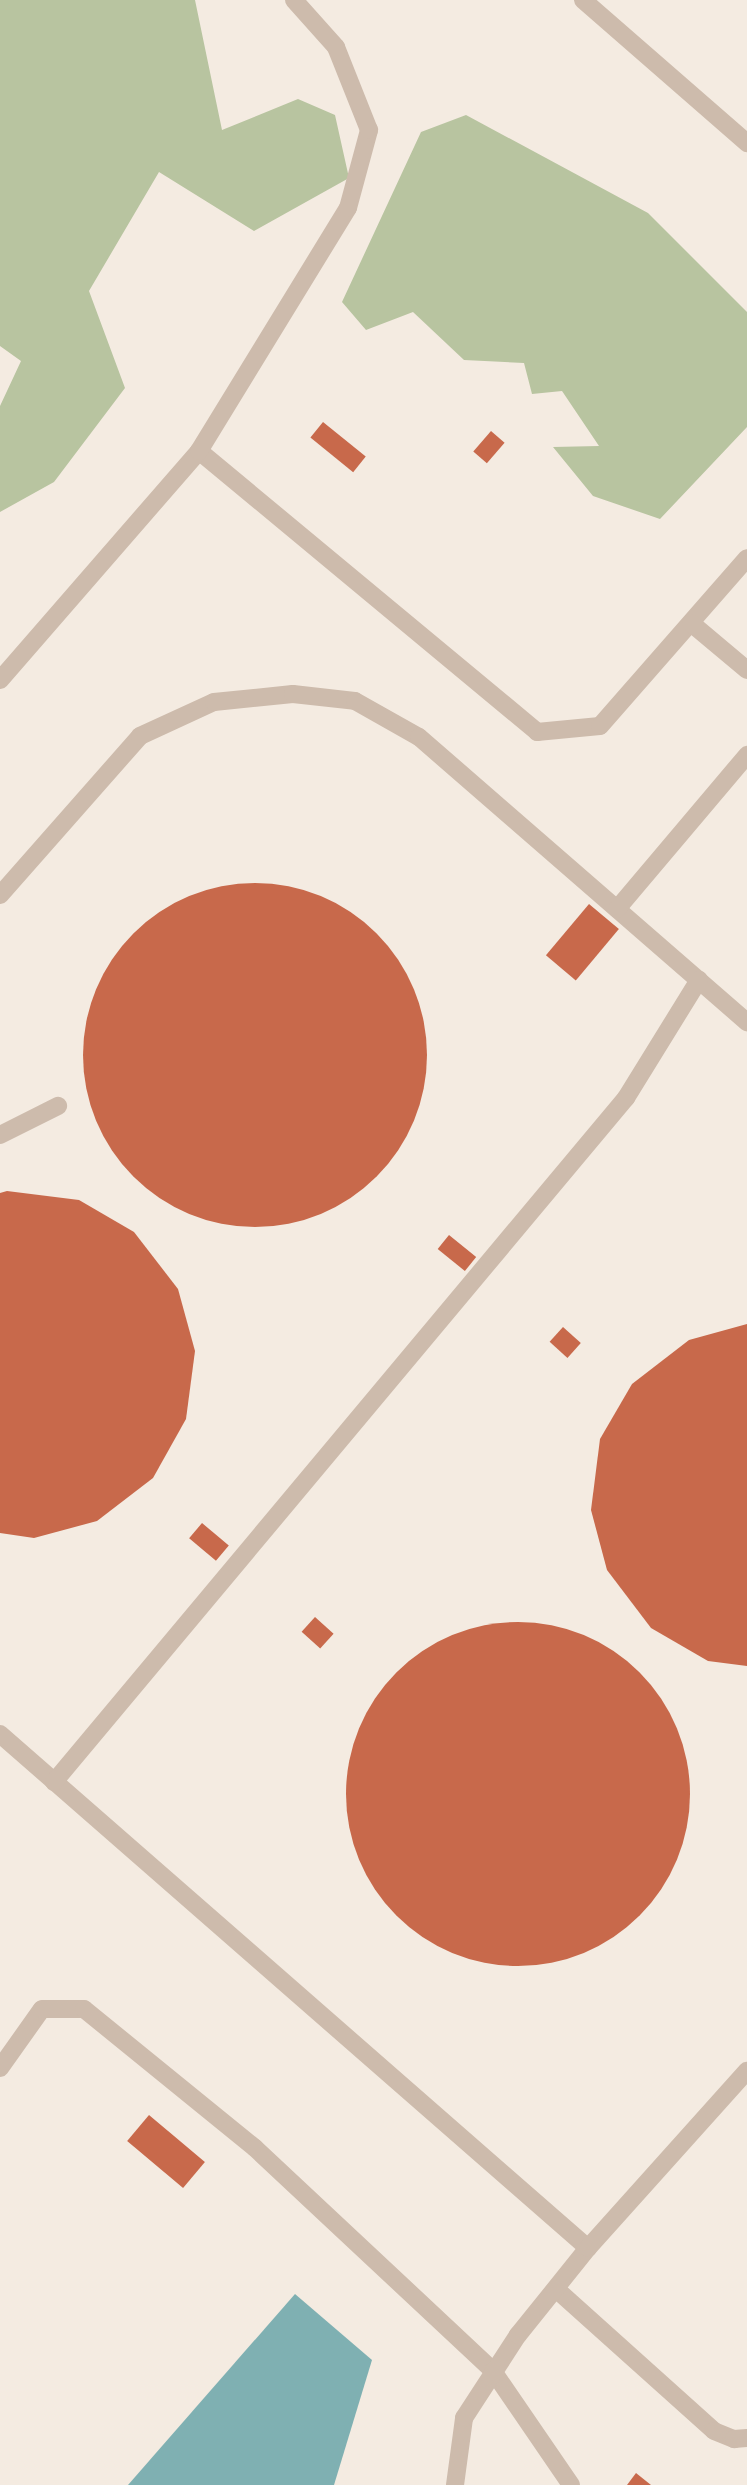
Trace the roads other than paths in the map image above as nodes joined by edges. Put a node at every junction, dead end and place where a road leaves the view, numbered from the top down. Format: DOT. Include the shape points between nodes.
graph roads {
  1 [pos="294,0"];
  2 [pos="583,0"];
  3 [pos="747,143"];
  4 [pos="199,451"];
  5 [pos="747,558"];
  6 [pos="691,624"];
  7 [pos="747,670"];
  8 [pos="0,680"];
  9 [pos="747,755"];
  10 [pos="0,894"];
  11 [pos="617,909"];
  12 [pos="699,980"];
  13 [pos="747,1022"];
  14 [pos="58,1106"];
  15 [pos="0,1135"];
  16 [pos="0,1734"];
  17 [pos="54,1782"];
  18 [pos="0,2068"];
  19 [pos="747,2071"];
  20 [pos="588,2248"];
  21 [pos="555,2289"];
  22 [pos="493,2371"];
  23 [pos="747,2438"];
  24 [pos="455,2485"];
  25 [pos="571,2485"];
  1 -- 4 [label="lane" via="336,47 369,130 348,208"];
  2 -- 3 [label="lane"];
  4 -- 6 [label="lane" via="537,732 600,726"];
  4 -- 8 [label="lane"];
  5 -- 6 [label="lane"];
  6 -- 7 [label="lane"];
  9 -- 11 [label="lane"];
  10 -- 11 [label="lane" via="140,736 214,702 293,694 355,701 419,737"];
  11 -- 12 [label="lane"];
  12 -- 13 [label="lane"];
  12 -- 17 [label="lane" via="626,1098"];
  14 -- 15 [label="lane"];
  16 -- 17 [label="lane"];
  17 -- 20 [label="lane"];
  18 -- 22 [label="lane" via="42,2009 84,2009 255,2148"];
  19 -- 20 [label="lane"];
  20 -- 21 [label="lane"];
  21 -- 22 [label="lane"];
  21 -- 23 [label="lane" via="714,2431 734,2439"];
  22 -- 24 [label="lane" via="464,2418"];
  22 -- 25 [label="lane"];
}
